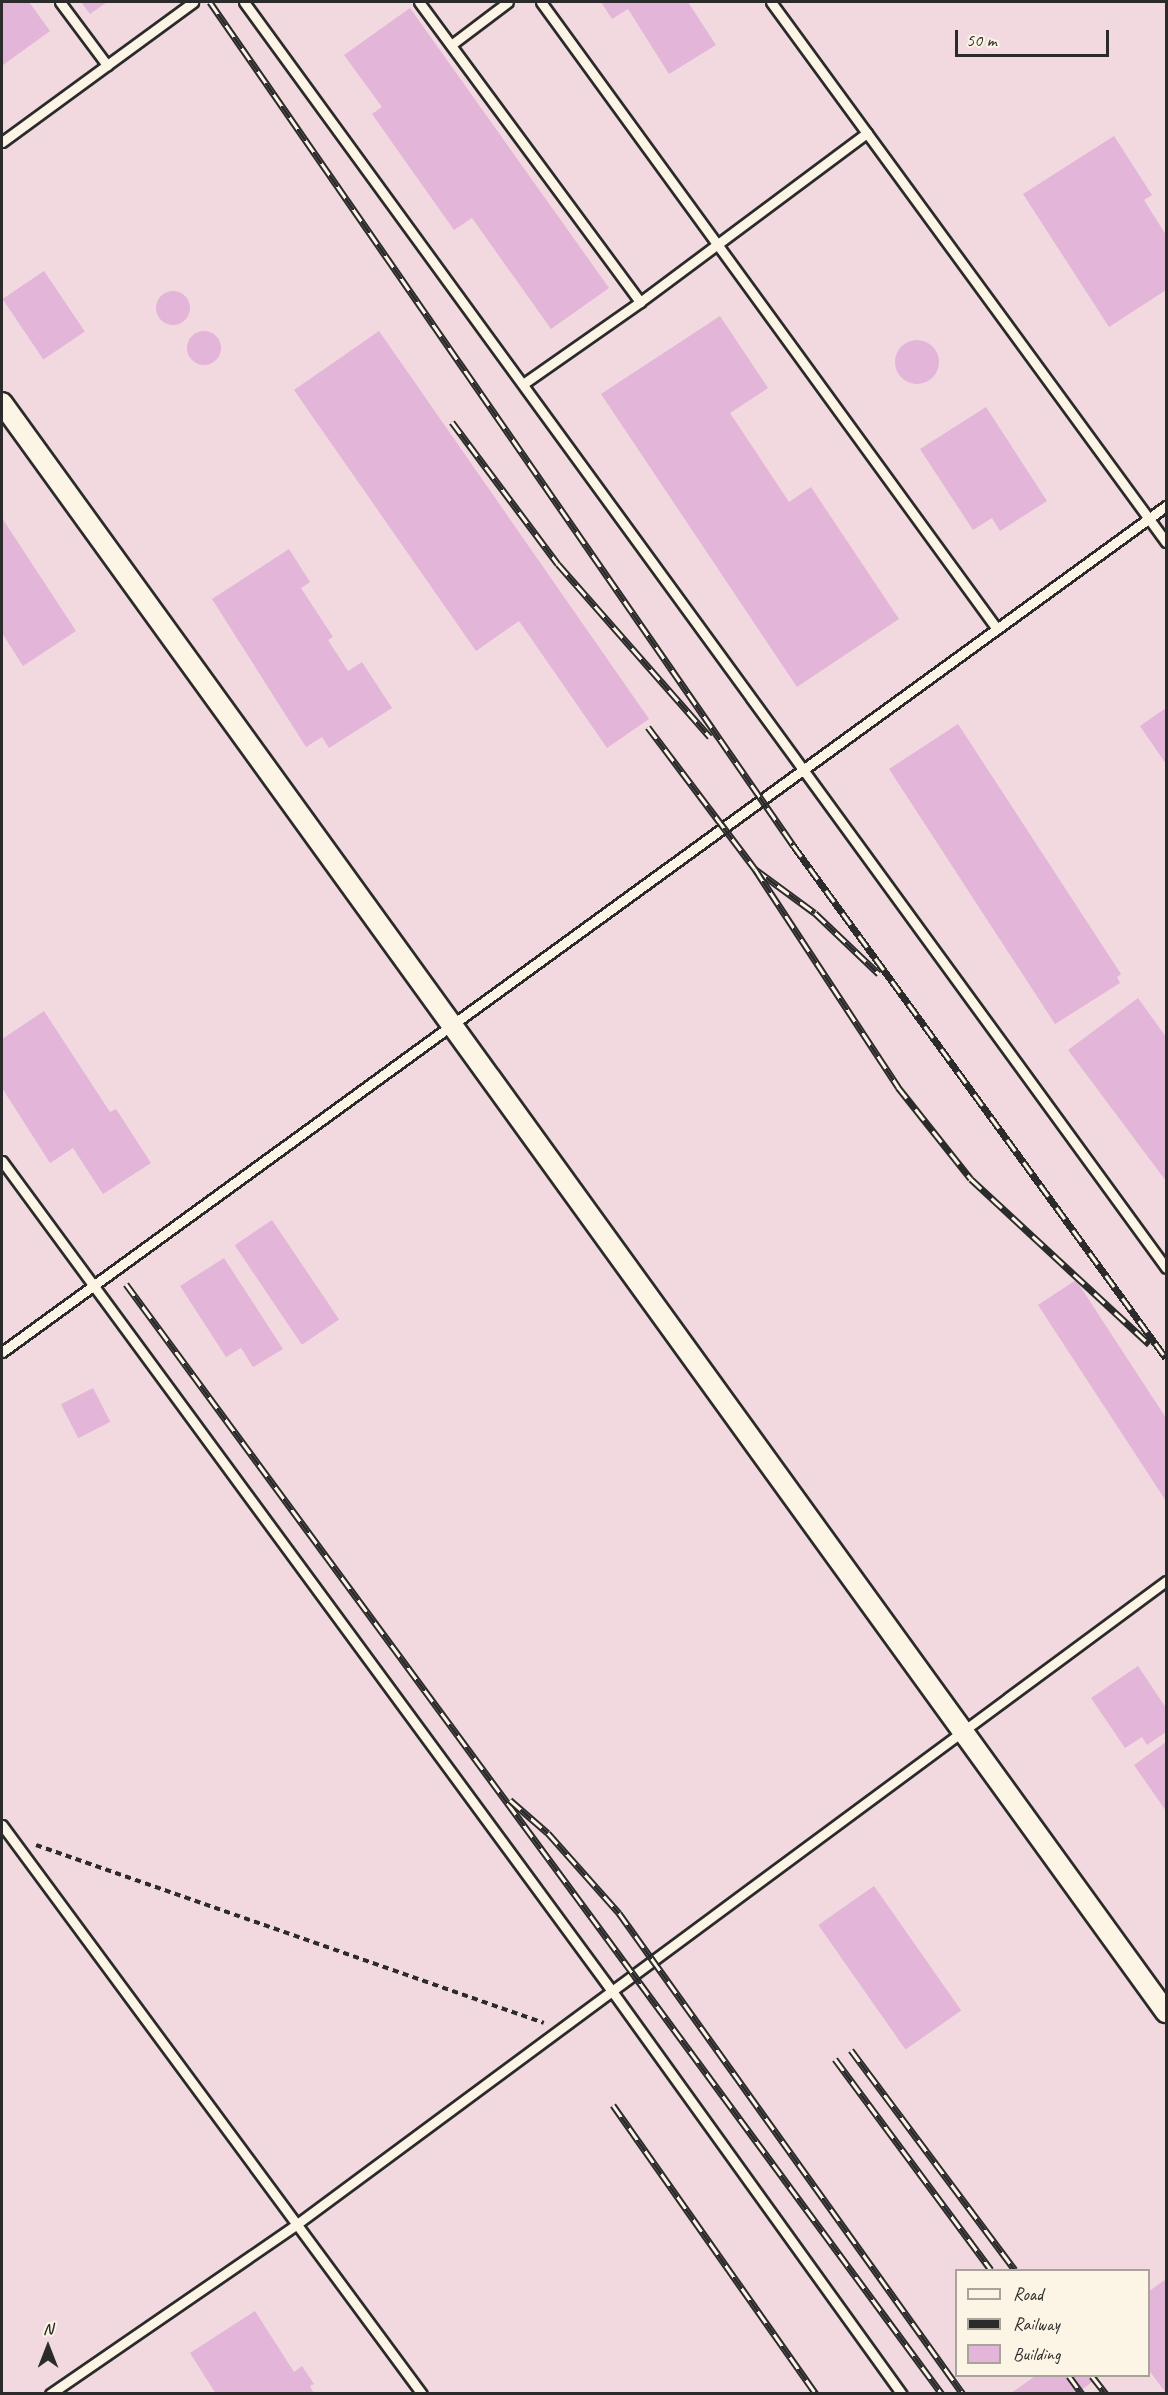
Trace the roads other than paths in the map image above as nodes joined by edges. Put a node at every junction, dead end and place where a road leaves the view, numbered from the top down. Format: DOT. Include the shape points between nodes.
graph roads {
  1 [pos="60,2"];
  2 [pos="194,2"];
  3 [pos="244,2"];
  4 [pos="419,2"];
  5 [pos="508,2"];
  6 [pos="541,2"];
  7 [pos="771,2"];
  8 [pos="451,45"];
  9 [pos="107,64"];
  10 [pos="867,133"];
  11 [pos="2,142"];
  12 [pos="716,243"];
  13 [pos="640,302"];
  14 [pos="523,384"];
  15 [pos="2,403"];
  16 [pos="1167,506"];
  17 [pos="1149,518"];
  18 [pos="1167,542"];
  19 [pos="997,629"];
  20 [pos="803,770"];
  21 [pos="453,1024"];
  22 [pos="2,1161"];
  23 [pos="1167,1268"];
  24 [pos="93,1286"];
  25 [pos="2,1352"];
  26 [pos="1167,1581"];
  27 [pos="966,1730"];
  28 [pos="2,1825"];
  29 [pos="612,1991"];
  30 [pos="1167,2012"];
  31 [pos="297,2224"];
  32 [pos="50,2394"];
  33 [pos="422,2394"];
  34 [pos="902,2394"];
  1 -- 9 [label="lane"];
  2 -- 9 [label="lane"];
  3 -- 14 [label="lane"];
  4 -- 8 [label="lane"];
  5 -- 8 [label="lane"];
  6 -- 12 [label="lane"];
  7 -- 10 [label="lane"];
  8 -- 13 [label="lane"];
  9 -- 11 [label="lane"];
  10 -- 12 [label="lane"];
  10 -- 17 [label="lane"];
  12 -- 13 [label="lane"];
  12 -- 19 [label="lane"];
  13 -- 14 [label="lane"];
  14 -- 20 [label="lane"];
  15 -- 21 [label="street"];
  16 -- 17 [label="lane"];
  17 -- 18 [label="lane"];
  17 -- 19 [label="lane"];
  19 -- 20 [label="lane"];
  20 -- 21 [label="lane"];
  20 -- 23 [label="lane"];
  21 -- 24 [label="lane"];
  21 -- 27 [label="street"];
  22 -- 24 [label="lane"];
  24 -- 25 [label="lane"];
  24 -- 29 [label="lane"];
  26 -- 27 [label="lane"];
  27 -- 29 [label="lane"];
  27 -- 30 [label="street"];
  28 -- 31 [label="lane"];
  29 -- 31 [label="lane"];
  29 -- 34 [label="lane"];
  31 -- 32 [label="lane"];
  31 -- 33 [label="lane"];
}
